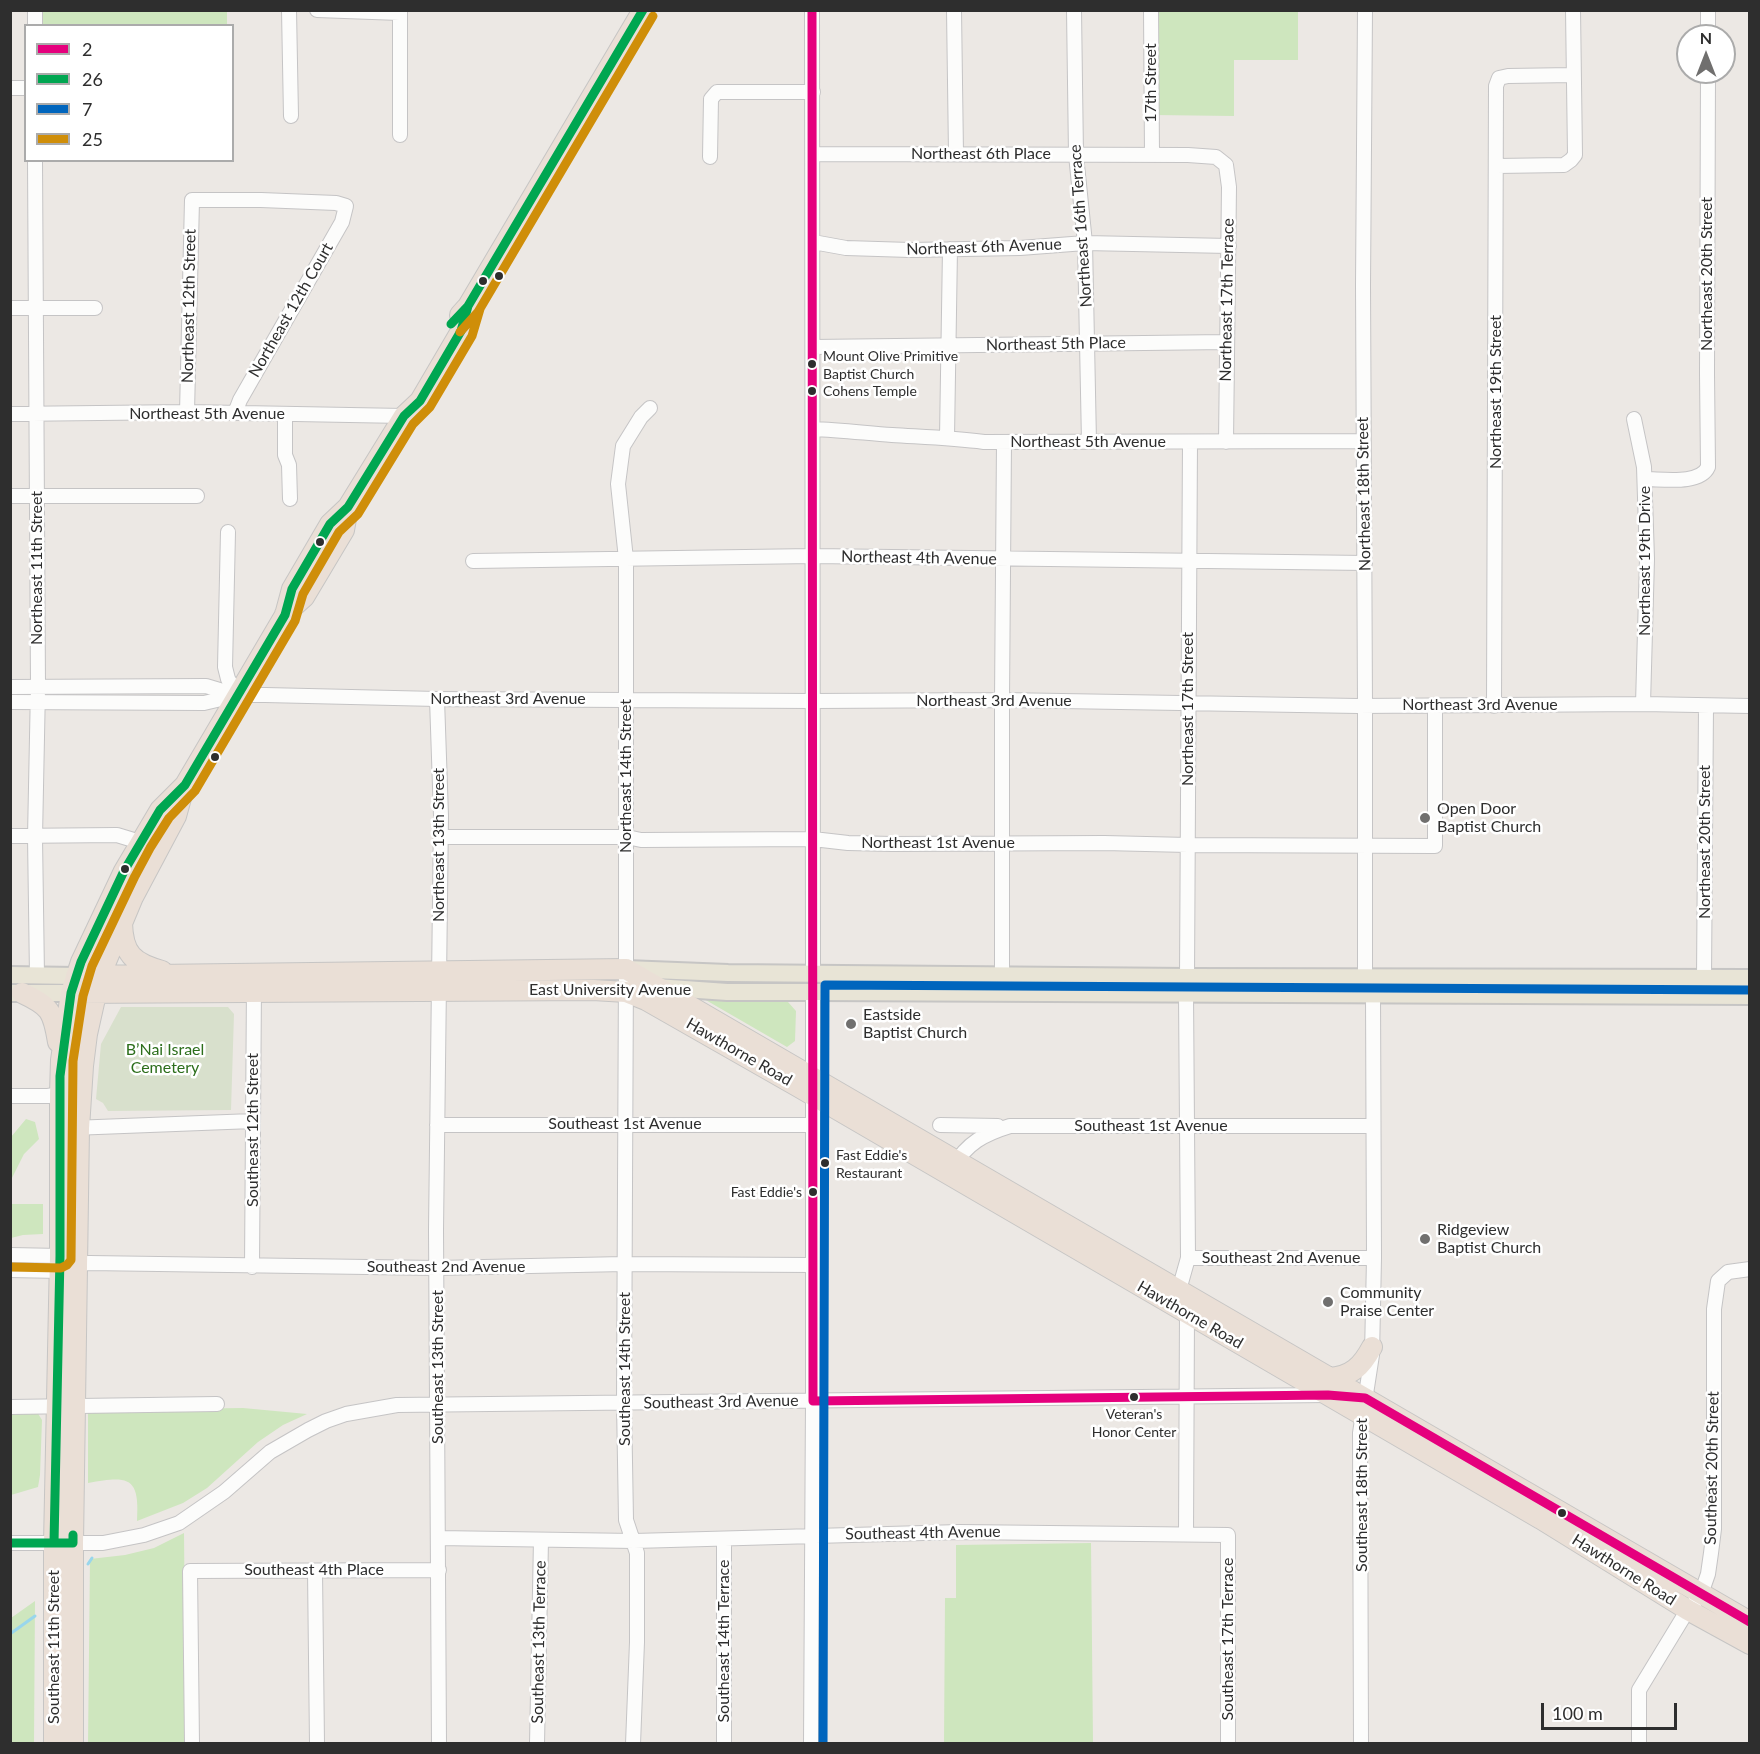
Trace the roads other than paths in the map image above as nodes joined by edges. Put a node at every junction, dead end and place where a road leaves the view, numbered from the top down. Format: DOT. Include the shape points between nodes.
graph roads {
  1 [pos="289,10"];
  2 [pos="316,10"];
  3 [pos="643,10"];
  4 [pos="813,10"];
  5 [pos="954,10"];
  6 [pos="1074,10"];
  7 [pos="1151,10"];
  8 [pos="1365,10"];
  9 [pos="1573,10"];
  10 [pos="400,12"];
  11 [pos="1573,75"];
  12 [pos="1708,84"];
  13 [pos="813,92"];
  14 [pos="291,116"];
  15 [pos="400,135"];
  16 [pos="813,153"];
  17 [pos="956,154"];
  18 [pos="1076,155"];
  19 [pos="1152,155"];
  20 [pos="710,157"];
  21 [pos="1220,160"];
  22 [pos="34,162"];
  23 [pos="1497,166"];
  24 [pos="346,206"];
  25 [pos="813,243"];
  26 [pos="1085,243"];
  27 [pos="1228,246"];
  28 [pos="950,249"];
  29 [pos="35,307"];
  30 [pos="10,308"];
  31 [pos="95,308"];
  32 [pos="1227,342"];
  33 [pos="1087,345"];
  34 [pos="949,346"];
  35 [pos="813,347"];
  36 [pos="650,408"];
  37 [pos="187,412"];
  38 [pos="236,413"];
  39 [pos="10,414"];
  40 [pos="285,414"];
  41 [pos="36,415"];
  42 [pos="404,416"];
  43 [pos="1634,419"];
  44 [pos="813,429"];
  45 [pos="947,437"];
  46 [pos="1363,441"];
  47 [pos="1004,442"];
  48 [pos="1089,442"];
  49 [pos="1190,442"];
  50 [pos="1226,442"];
  51 [pos="1645,479"];
  52 [pos="10,496"];
  53 [pos="37,496"];
  54 [pos="197,496"];
  55 [pos="290,499"];
  56 [pos="228,532"];
  57 [pos="813,556"];
  58 [pos="1003,558"];
  59 [pos="626,559"];
  60 [pos="473,561"];
  61 [pos="1189,562"];
  62 [pos="1365,563"];
  63 [pos="10,687"];
  64 [pos="38,687"];
  65 [pos="140,687"];
  66 [pos="238,695"];
  67 [pos="437,699"];
  68 [pos="626,699"];
  69 [pos="1002,700"];
  70 [pos="813,701"];
  71 [pos="10,702"];
  72 [pos="38,702"];
  73 [pos="140,702"];
  74 [pos="1188,703"];
  75 [pos="1643,704"];
  76 [pos="1365,706"];
  77 [pos="1435,706"];
  78 [pos="1494,706"];
  79 [pos="1706,706"];
  80 [pos="1749,706"];
  81 [pos="185,785"];
  82 [pos="10,836"];
  83 [pos="35,837"];
  84 [pos="441,837"];
  85 [pos="627,837"];
  86 [pos="813,839"];
  87 [pos="140,842"];
  88 [pos="1002,843"];
  89 [pos="1188,845"];
  90 [pos="1365,846"];
  91 [pos="122,922"];
  92 [pos="626,969"];
  93 [pos="439,970"];
  94 [pos="255,973"];
  95 [pos="813,973"];
  96 [pos="176,974"];
  97 [pos="1002,974"];
  98 [pos="10,975"];
  99 [pos="37,976"];
  100 [pos="1187,977"];
  101 [pos="1365,978"];
  102 [pos="1704,978"];
  103 [pos="1749,978"];
  104 [pos="73,984"];
  105 [pos="98,984"];
  106 [pos="657,987"];
  107 [pos="1551,987"];
  108 [pos="439,991"];
  109 [pos="626,992"];
  110 [pos="813,992"];
  111 [pos="16,993"];
  112 [pos="254,993"];
  113 [pos="1003,993"];
  114 [pos="1186,994"];
  115 [pos="1373,994"];
  116 [pos="1705,996"];
  117 [pos="1749,996"];
  118 [pos="61,1060"];
  119 [pos="813,1086"];
  120 [pos="60,1094"];
  121 [pos="10,1096"];
  122 [pos="253,1121"];
  123 [pos="625,1124"];
  124 [pos="437,1125"];
  125 [pos="813,1125"];
  126 [pos="940,1125"];
  127 [pos="1010,1126"];
  128 [pos="1187,1126"];
  129 [pos="1373,1126"];
  130 [pos="69,1128"];
  131 [pos="953,1167"];
  132 [pos="10,1255"];
  133 [pos="1188,1258"];
  134 [pos="1374,1258"];
  135 [pos="66,1263"];
  136 [pos="624,1264"];
  137 [pos="813,1265"];
  138 [pos="252,1267"];
  139 [pos="437,1268"];
  140 [pos="1749,1269"];
  141 [pos="10,1270"];
  142 [pos="1179,1290"];
  143 [pos="1187,1313"];
  144 [pos="1372,1347"];
  145 [pos="1329,1387"];
  146 [pos="1186,1397"];
  147 [pos="813,1401"];
  148 [pos="624,1403"];
  149 [pos="217,1404"];
  150 [pos="438,1404"];
  151 [pos="1363,1406"];
  152 [pos="10,1407"];
  153 [pos="66,1408"];
  154 [pos="1186,1534"];
  155 [pos="812,1535"];
  156 [pos="1228,1535"];
  157 [pos="438,1538"];
  158 [pos="724,1539"];
  159 [pos="541,1540"];
  160 [pos="634,1541"];
  161 [pos="10,1543"];
  162 [pos="64,1543"];
  163 [pos="439,1570"];
  164 [pos="315,1571"];
  165 [pos="1701,1594"];
  166 [pos="1688,1610"];
  167 [pos="1749,1622"];
  168 [pos="1749,1644"];
  169 [pos="54,1743"];
  170 [pos="73,1743"];
  171 [pos="192,1743"];
  172 [pos="317,1743"];
  173 [pos="439,1743"];
  174 [pos="537,1743"];
  175 [pos="633,1743"];
  176 [pos="724,1743"];
  177 [pos="811,1743"];
  178 [pos="1228,1743"];
  179 [pos="1361,1743"];
  180 [pos="1639,1743"];
  1 -- 14 [label="street"];
  2 -- 10 [label="street"];
  3 -- 42 [label="highway" via="468,306 449,326 408,394"];
  4 -- 13 [label="street"];
  5 -- 17 [label="street"];
  6 -- 18 [label="street, Northeast 16th Terrace"];
  7 -- 19 [label="street, 17th Street"];
  8 -- 46 [label="street, Northeast 18th Street"];
  9 -- 11 [label="street"];
  10 -- 15 [label="street"];
  11 -- 23 [label="street" via="1575,155 1571,160 1564,165"];
  11 -- 23 [label="street, Northeast 19th Street" via="1498,78"];
  12 -- 51 [label="street, Northeast 20th Street" via="1708,467 1705,474 1695,479"];
  13 -- 16 [label="street"];
  13 -- 20 [label="street" via="717,92 711,99"];
  16 -- 17 [label="street, Northeast 6th Place"];
  16 -- 25 [label="street"];
  17 -- 18 [label="street, Northeast 6th Place"];
  18 -- 19 [label="street, Northeast 6th Place"];
  18 -- 26 [label="street, Northeast 16th Terrace"];
  19 -- 21 [label="street, Northeast 6th Place" via="1202,155"];
  21 -- 27 [label="street, Northeast 17th Terrace" via="1226,165 1229,187"];
  22 -- 29 [label="street, Northeast 11th Street"];
  23 -- 78 [label="street, Northeast 19th Street"];
  24 -- 37 [label="street, Northeast 12th Street" via="192,200"];
  24 -- 38 [label="street, Northeast 12th Court" via="342,222"];
  25 -- 28 [label="street, Northeast 6th Avenue" via="868,249"];
  25 -- 35 [label="street"];
  26 -- 27 [label="street, Northeast 6th Avenue"];
  26 -- 28 [label="street, Northeast 6th Avenue"];
  26 -- 33 [label="street, Northeast 16th Terrace"];
  27 -- 32 [label="street, Northeast 17th Terrace"];
  28 -- 34 [label="street"];
  29 -- 30 [label="street"];
  29 -- 31 [label="street"];
  29 -- 41 [label="street, Northeast 11th Street"];
  32 -- 33 [label="street, Northeast 5th Place"];
  32 -- 50 [label="street, Northeast 17th Terrace"];
  33 -- 34 [label="street, Northeast 5th Place"];
  33 -- 48 [label="street, Northeast 16th Terrace"];
  34 -- 35 [label="street, Northeast 5th Place"];
  34 -- 45 [label="street"];
  35 -- 44 [label="street"];
  36 -- 59 [label="street" via="623,446 618,484"];
  37 -- 38 [label="street, Northeast 5th Avenue"];
  37 -- 41 [label="street, Northeast 5th Avenue"];
  38 -- 40 [label="street, Northeast 5th Avenue"];
  39 -- 41 [label="street, Northeast 5th Avenue"];
  40 -- 42 [label="street, Northeast 5th Avenue"];
  40 -- 55 [label="street"];
  41 -- 53 [label="street, Northeast 11th Street"];
  42 -- 66 [label="highway" via="348,507 344,530 304,597 285,615"];
  43 -- 51 [label="street, Northeast 19th Drive"];
  44 -- 45 [label="street, Northeast 5th Avenue"];
  44 -- 57 [label="street"];
  45 -- 47 [label="street, Northeast 5th Avenue"];
  46 -- 50 [label="street, Northeast 5th Avenue"];
  46 -- 62 [label="street, Northeast 18th Street"];
  47 -- 48 [label="street, Northeast 5th Avenue"];
  47 -- 58 [label="street"];
  48 -- 49 [label="street, Northeast 5th Avenue"];
  49 -- 50 [label="street, Northeast 5th Avenue"];
  49 -- 61 [label="street, Northeast 17th Street"];
  51 -- 75 [label="street, Northeast 19th Drive"];
  52 -- 53 [label="street"];
  53 -- 54 [label="street"];
  53 -- 64 [label="street, Northeast 11th Street"];
  56 -- 66 [label="street" via="225,667"];
  57 -- 58 [label="street, Northeast 4th Avenue"];
  57 -- 59 [label="street, Northeast 4th Avenue"];
  57 -- 70 [label="street"];
  58 -- 61 [label="street, Northeast 4th Avenue"];
  58 -- 69 [label="street"];
  59 -- 60 [label="street, Northeast 4th Avenue"];
  59 -- 68 [label="street, Northeast 14th Street"];
  61 -- 62 [label="street, Northeast 4th Avenue"];
  61 -- 74 [label="street, Northeast 17th Street"];
  62 -- 76 [label="street, Northeast 18th Street"];
  63 -- 64 [label="street, Northeast 3rd Avenue"];
  64 -- 65 [label="street, Northeast 3rd Avenue"];
  64 -- 72 [label="street, Northeast 11th Street"];
  65 -- 66 [label="street, Northeast 3rd Avenue" via="206,687"];
  65 -- 73 [label="street"];
  66 -- 67 [label="street, Northeast 3rd Avenue"];
  66 -- 73 [label="street, Northeast 3rd Avenue" via="204,703"];
  66 -- 81 [label="highway"];
  67 -- 68 [label="street, Northeast 3rd Avenue"];
  67 -- 84 [label="street, Northeast 13th Street"];
  68 -- 70 [label="street, Northeast 3rd Avenue"];
  68 -- 85 [label="street, Northeast 14th Street"];
  69 -- 70 [label="street, Northeast 3rd Avenue"];
  69 -- 74 [label="street, Northeast 3rd Avenue"];
  69 -- 88 [label="street"];
  70 -- 86 [label="street"];
  71 -- 72 [label="street, Northeast 3rd Avenue"];
  72 -- 73 [label="street, Northeast 3rd Avenue"];
  72 -- 83 [label="street, Northeast 11th Street"];
  74 -- 76 [label="street, Northeast 3rd Avenue"];
  74 -- 89 [label="street, Northeast 17th Street"];
  75 -- 78 [label="street, Northeast 3rd Avenue"];
  75 -- 79 [label="street, Northeast 3rd Avenue"];
  76 -- 77 [label="street, Northeast 3rd Avenue"];
  76 -- 90 [label="street, Northeast 18th Street"];
  77 -- 78 [label="street, Northeast 3rd Avenue"];
  77 -- 90 [label="street, Northeast 1st Avenue" via="1436,846"];
  79 -- 80 [label="street, Northeast 3rd Avenue"];
  79 -- 102 [label="street, Northeast 20th Street"];
  81 -- 87 [label="highway, Southeast 11th Street" via="160,810"];
  81 -- 91 [label="highway, Southeast 11th Street" via="176,816"];
  82 -- 83 [label="street"];
  83 -- 87 [label="street" via="117,835"];
  83 -- 99 [label="street, Northeast 11th Street"];
  84 -- 85 [label="street, Northeast 1st Avenue"];
  84 -- 93 [label="street, Northeast 13th Street"];
  85 -- 86 [label="street, Northeast 1st Avenue"];
  85 -- 92 [label="street, Northeast 14th Street"];
  86 -- 88 [label="street, Northeast 1st Avenue" via="892,844"];
  86 -- 95 [label="street"];
  87 -- 104 [label="highway, Southeast 11th Street"];
  88 -- 89 [label="street, Northeast 1st Avenue"];
  88 -- 97 [label="street"];
  89 -- 90 [label="street, Northeast 1st Avenue"];
  89 -- 100 [label="street, Northeast 17th Street"];
  90 -- 101 [label="street, Northeast 18th Street"];
  91 -- 96 [label="highway" via="123,939 131,955 148,967"];
  91 -- 105 [label="highway, Southeast 11th Street"];
  92 -- 93 [label="highway, East University Avenue"];
  92 -- 95 [label="main road, East University Avenue"];
  92 -- 106 [label="highway, Hawthorne Road"];
  92 -- 109 [label="street, Northeast 14th Street"];
  93 -- 94 [label="highway, East University Avenue"];
  93 -- 108 [label="street, Northeast 13th Street"];
  94 -- 96 [label="highway, East University Avenue"];
  94 -- 112 [label="street"];
  95 -- 97 [label="main road, East University Avenue"];
  95 -- 110 [label="main road"];
  96 -- 105 [label="highway, East University Avenue"];
  97 -- 100 [label="main road, East University Avenue"];
  97 -- 113 [label="main road"];
  98 -- 99 [label="main road, East University Avenue"];
  99 -- 104 [label="main road, East University Avenue"];
  100 -- 101 [label="main road, East University Avenue"];
  100 -- 114 [label="main road"];
  101 -- 107 [label="main road, East University Avenue"];
  101 -- 115 [label="main road"];
  102 -- 103 [label="main road, East University Avenue"];
  102 -- 107 [label="main road, East University Avenue"];
  102 -- 116 [label="main road"];
  104 -- 105 [label="highway, East University Avenue"];
  104 -- 111 [label="main road, East University Avenue"];
  104 -- 118 [label="highway, Southeast 11th Street"];
  105 -- 112 [label="highway, East University Avenue"];
  105 -- 130 [label="highway, Southeast 11th Street"];
  106 -- 109 [label="main road, East University Avenue"];
  106 -- 110 [label="main road, East University Avenue"];
  106 -- 119 [label="highway, Hawthorne Road"];
  107 -- 115 [label="main road, East University Avenue"];
  107 -- 116 [label="main road, East University Avenue"];
  108 -- 109 [label="highway, East University Avenue"];
  108 -- 112 [label="highway, East University Avenue"];
  108 -- 124 [label="street, Southeast 13th Street"];
  109 -- 119 [label="highway, Hawthorne Road"];
  109 -- 123 [label="street, Southeast 14th Street"];
  110 -- 113 [label="main road, East University Avenue"];
  110 -- 119 [label="street"];
  111 -- 118 [label="highway" via="44,1004 52,1014"];
  112 -- 122 [label="street, Southeast 12th Street"];
  113 -- 114 [label="main road, East University Avenue"];
  114 -- 115 [label="main road, East University Avenue"];
  114 -- 128 [label="street"];
  115 -- 129 [label="street, Southeast 18th Street"];
  116 -- 117 [label="main road, East University Avenue"];
  118 -- 120 [label="highway, Southeast 11th Street"];
  119 -- 125 [label="street"];
  119 -- 131 [label="highway, Hawthorne Road"];
  120 -- 121 [label="street"];
  120 -- 130 [label="highway, Southeast 11th Street"];
  122 -- 130 [label="street"];
  122 -- 138 [label="street, Southeast 12th Street"];
  123 -- 124 [label="street, Southeast 1st Avenue"];
  123 -- 125 [label="street, Southeast 1st Avenue"];
  123 -- 136 [label="street, Southeast 14th Street"];
  124 -- 139 [label="street, Southeast 13th Street"];
  125 -- 137 [label="street"];
  126 -- 127 [label="street"];
  127 -- 128 [label="street, Southeast 1st Avenue"];
  127 -- 131 [label="street, Southeast 1st Avenue" via="985,1134"];
  128 -- 129 [label="street, Southeast 1st Avenue"];
  128 -- 133 [label="street"];
  129 -- 134 [label="street, Southeast 18th Street"];
  130 -- 135 [label="highway, Southeast 11th Street"];
  131 -- 142 [label="highway, Hawthorne Road"];
  131 -- 143 [label="highway, Hawthorne Road"];
  132 -- 135 [label="street, Southeast 2nd Avenue"];
  133 -- 134 [label="street, Southeast 2nd Avenue"];
  133 -- 142 [label="street"];
  134 -- 144 [label="street, Southeast 18th Street"];
  135 -- 138 [label="street, Southeast 2nd Avenue"];
  135 -- 141 [label="street, Southeast 2nd Avenue"];
  135 -- 153 [label="highway, Southeast 11th Street"];
  136 -- 137 [label="street, Southeast 2nd Avenue"];
  136 -- 139 [label="street, Southeast 2nd Avenue"];
  136 -- 148 [label="street, Southeast 14th Street"];
  137 -- 147 [label="street"];
  138 -- 139 [label="street, Southeast 2nd Avenue"];
  139 -- 150 [label="street, Southeast 13th Street"];
  140 -- 165 [label="street, Southeast 20th Street" via="1728,1272 1718,1280 1714,1309 1714,1529"];
  142 -- 145 [label="highway, Hawthorne Road"];
  143 -- 145 [label="highway, Hawthorne Road"];
  143 -- 146 [label="street"];
  144 -- 145 [label="highway" via="1361,1364"];
  144 -- 151 [label="street, Southeast 18th Street"];
  145 -- 146 [label="street, Southeast 3rd Avenue"];
  145 -- 151 [label="highway, Hawthorne Road"];
  146 -- 147 [label="street, Southeast 3rd Avenue"];
  146 -- 154 [label="street"];
  147 -- 148 [label="street, Southeast 3rd Avenue"];
  147 -- 155 [label="street"];
  148 -- 150 [label="street, Southeast 3rd Avenue"];
  148 -- 160 [label="street, Southeast 14th Street" via="626,1520"];
  149 -- 153 [label="street"];
  150 -- 157 [label="street, Southeast 13th Street"];
  150 -- 162 [label="street, Southeast 3rd Avenue" via="366,1409 326,1421 270,1452 179,1523 103,1543"];
  151 -- 165 [label="highway, Hawthorne Road"];
  151 -- 166 [label="highway, Hawthorne Road"];
  151 -- 179 [label="street, Southeast 18th Street"];
  152 -- 153 [label="street"];
  153 -- 162 [label="highway, Southeast 11th Street"];
  154 -- 155 [label="street, Southeast 4th Avenue"];
  154 -- 156 [label="street, Southeast 4th Avenue"];
  155 -- 158 [label="street, Southeast 4th Avenue"];
  155 -- 177 [label="street"];
  156 -- 178 [label="street, Southeast 17th Terrace"];
  157 -- 159 [label="street, Southeast 4th Avenue"];
  157 -- 163 [label="street, Southeast 13th Street"];
  158 -- 160 [label="street, Southeast 4th Avenue"];
  158 -- 176 [label="street, Southeast 14th Terrace"];
  159 -- 160 [label="street, Southeast 4th Avenue"];
  159 -- 174 [label="street, Southeast 13th Terrace"];
  160 -- 175 [label="street, Southeast 14th Street" via="637,1642"];
  161 -- 162 [label="street"];
  162 -- 169 [label="highway, Southeast 11th Street"];
  162 -- 170 [label="highway, Southeast 11th Street"];
  163 -- 164 [label="street, Southeast 4th Place"];
  163 -- 173 [label="street, Southeast 13th Street"];
  164 -- 171 [label="street, Southeast 4th Place" via="190,1570"];
  164 -- 172 [label="street"];
  165 -- 166 [label="street, Southeast 20th Street"];
  165 -- 167 [label="highway, Hawthorne Road"];
  166 -- 168 [label="highway, Hawthorne Road"];
  166 -- 180 [label="street, Southeast 20th Street" via="1639,1690"];
}
